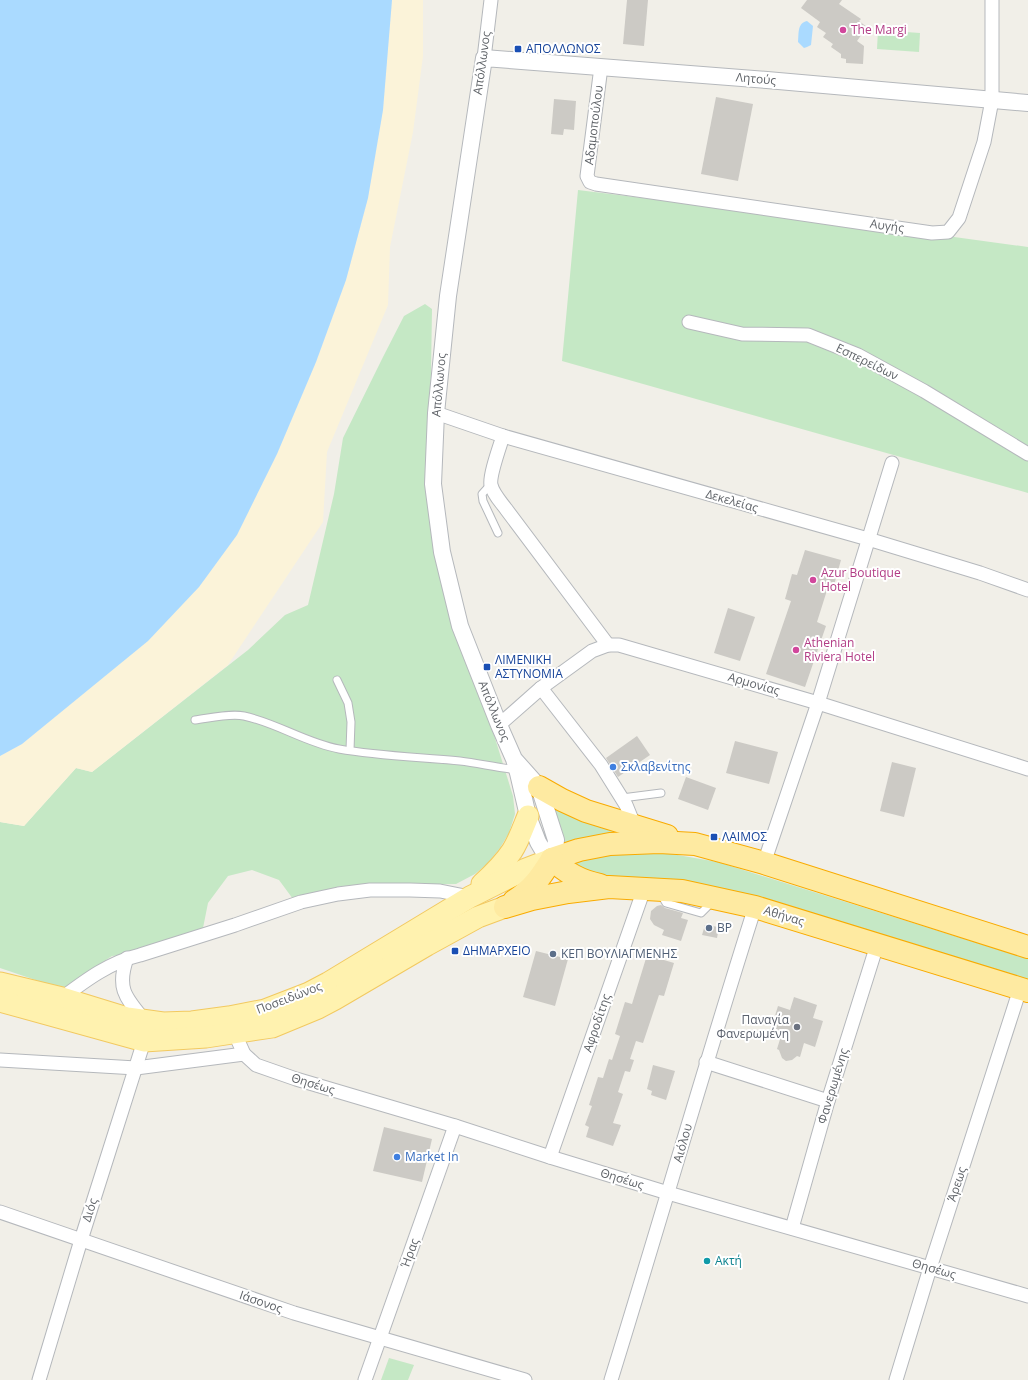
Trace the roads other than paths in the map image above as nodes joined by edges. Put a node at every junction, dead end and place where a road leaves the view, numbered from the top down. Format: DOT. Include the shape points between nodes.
graph roads {
  1 [pos="491,0"];
  2 [pos="992,0"];
  3 [pos="484,58"];
  4 [pos="601,67"];
  5 [pos="992,100"];
  6 [pos="1028,103"];
  7 [pos="590,182"];
  8 [pos="689,322"];
  9 [pos="436,413"];
  10 [pos="503,436"];
  11 [pos="1028,454"];
  12 [pos="892,462"];
  13 [pos="491,484"];
  14 [pos="498,533"];
  15 [pos="868,539"];
  16 [pos="1028,590"];
  17 [pos="608,645"];
  18 [pos="337,680"];
  19 [pos="541,688"];
  20 [pos="818,702"];
  21 [pos="195,720"];
  22 [pos="499,725"];
  23 [pos="350,750"];
  24 [pos="516,766"];
  25 [pos="1028,769"];
  26 [pos="539,787"];
  27 [pos="661,793"];
  28 [pos="622,798"];
  29 [pos="528,816"];
  30 [pos="635,827"];
  31 [pos="695,844"];
  32 [pos="552,860"];
  33 [pos="764,863"];
  34 [pos="609,887"];
  35 [pos="651,889"];
  36 [pos="470,897"];
  37 [pos="532,899"];
  38 [pos="505,907"];
  39 [pos="755,907"];
  40 [pos="877,945"];
  41 [pos="1028,947"];
  42 [pos="127,958"];
  43 [pos="0,983"];
  44 [pos="1024,990"];
  45 [pos="62,998"];
  46 [pos="0,1001"];
  47 [pos="144,1031"];
  48 [pos="235,1034"];
  49 [pos="244,1054"];
  50 [pos="0,1060"];
  51 [pos="706,1062"];
  52 [pos="136,1068"];
  53 [pos="828,1101"];
  54 [pos="455,1126"];
  55 [pos="550,1158"];
  56 [pos="668,1193"];
  57 [pos="0,1212"];
  58 [pos="792,1228"];
  59 [pos="81,1240"];
  60 [pos="930,1268"];
  61 [pos="1028,1296"];
  62 [pos="380,1338"];
  63 [pos="494,1376"];
  64 [pos="39,1380"];
  65 [pos="364,1380"];
  66 [pos="525,1380"];
  67 [pos="611,1380"];
  68 [pos="896,1380"];
  1 -- 3 [label="street, Απόλλωνος"];
  2 -- 5 [label="street, Αυγής"];
  3 -- 4 [label="street, Λητούς"];
  3 -- 9 [label="street, Απόλλωνος" via="448,296"];
  4 -- 5 [label="street, Λητούς"];
  4 -- 7 [label="street, Αδαμοπούλου" via="587,176"];
  5 -- 6 [label="street, Λητούς"];
  5 -- 7 [label="street, Αυγής" via="979,158 958,218 948,232 932,232"];
  8 -- 11 [label="street, Εσπερείδων" via="742,334 808,336 858,356 924,391"];
  9 -- 10 [label="street, Δεκελείας"];
  9 -- 22 [label="street, Απόλλωνος" via="433,484 442,552 460,626"];
  10 -- 13 [label="street"];
  10 -- 15 [label="street, Δεκελείας"];
  12 -- 15 [label="street"];
  13 -- 14 [label="lane" via="482,494"];
  13 -- 17 [label="street" via="497,497"];
  15 -- 16 [label="street, Δεκελείας"];
  15 -- 20 [label="street"];
  17 -- 19 [label="street, Αρμονίας" via="592,651"];
  17 -- 20 [label="street, Αρμονίας" via="619,645"];
  18 -- 23 [label="lane" via="348,703 352,722"];
  19 -- 22 [label="street, Αρμονίας"];
  19 -- 28 [label="street" via="601,765"];
  20 -- 25 [label="street, Αρμονίας"];
  20 -- 33 [label="street"];
  21 -- 23 [label="lane" via="243,715 314,742"];
  22 -- 24 [label="street, Απόλλωνος"];
  23 -- 24 [label="lane" via="387,756 461,761 511,769"];
  24 -- 26 [label="street"];
  24 -- 29 [label="street"];
  26 -- 30 [label="highway" via="586,810"];
  26 -- 32 [label="street" via="556,840"];
  27 -- 28 [label="lane"];
  28 -- 30 [label="street"];
  29 -- 32 [label="street" via="538,842"];
  29 -- 36 [label="main road" via="512,851"];
  30 -- 31 [label="highway"];
  31 -- 32 [label="highway" via="610,844 579,850"];
  31 -- 33 [label="highway"];
  32 -- 34 [label="highway" via="573,877"];
  32 -- 36 [label="main road, Ποσειδώνος" via="526,869"];
  32 -- 38 [label="highway" via="529,891"];
  33 -- 41 [label="highway"];
  34 -- 35 [label="highway, Αθήνας"];
  34 -- 37 [label="highway, Αθήνας"];
  35 -- 39 [label="highway, Αθήνας" via="682,891"];
  35 -- 55 [label="street, Αφροδίτης"];
  36 -- 42 [label="street" via="440,891 370,890 338,894 301,902"];
  36 -- 47 [label="main road, Ποσειδώνος" via="309,993 265,1010 192,1022 163,1023"];
  37 -- 38 [label="highway, Ποσειδώνος"];
  38 -- 48 [label="main road, Ποσειδώνος" via="478,917 318,1008 272,1027"];
  39 -- 40 [label="highway, Αθήνας"];
  39 -- 51 [label="street, Αιόλου"];
  40 -- 44 [label="highway, Αθήνας"];
  40 -- 53 [label="street, Φανερωμένης"];
  42 -- 45 [label="street" via="96,974"];
  42 -- 47 [label="street" via="123,970 124,992"];
  43 -- 45 [label="main road, Ποσειδώνος"];
  44 -- 60 [label="street, Άρεως"];
  45 -- 47 [label="main road, Ποσειδώνος" via="127,1018"];
  46 -- 47 [label="main road, Ποσειδώνος"];
  47 -- 48 [label="main road, Ποσειδώνος"];
  47 -- 52 [label="street, Διός"];
  48 -- 49 [label="street, Θησέως"];
  49 -- 52 [label="street"];
  49 -- 54 [label="street, Θησέως" via="256,1065 276,1072"];
  50 -- 52 [label="street"];
  51 -- 53 [label="street"];
  51 -- 56 [label="street, Αιόλου"];
  52 -- 59 [label="street, Διός"];
  53 -- 58 [label="street, Φανερωμένης"];
  54 -- 55 [label="street, Θησέως"];
  54 -- 62 [label="street, Ήρας"];
  55 -- 56 [label="street, Θησέως"];
  56 -- 58 [label="street, Θησέως"];
  56 -- 67 [label="street, Αιόλου"];
  57 -- 59 [label="street, Ιάσονος"];
  58 -- 60 [label="street, Θησέως"];
  59 -- 62 [label="street, Ιάσονος" via="294,1313"];
  59 -- 64 [label="street, Διός"];
  60 -- 61 [label="street, Θησέως"];
  60 -- 68 [label="street, Άρεως"];
  62 -- 63 [label="street, Ιάσονος"];
  62 -- 65 [label="street, Ήρας"];
  63 -- 66 [label="street, Ιάσονος"];
}
